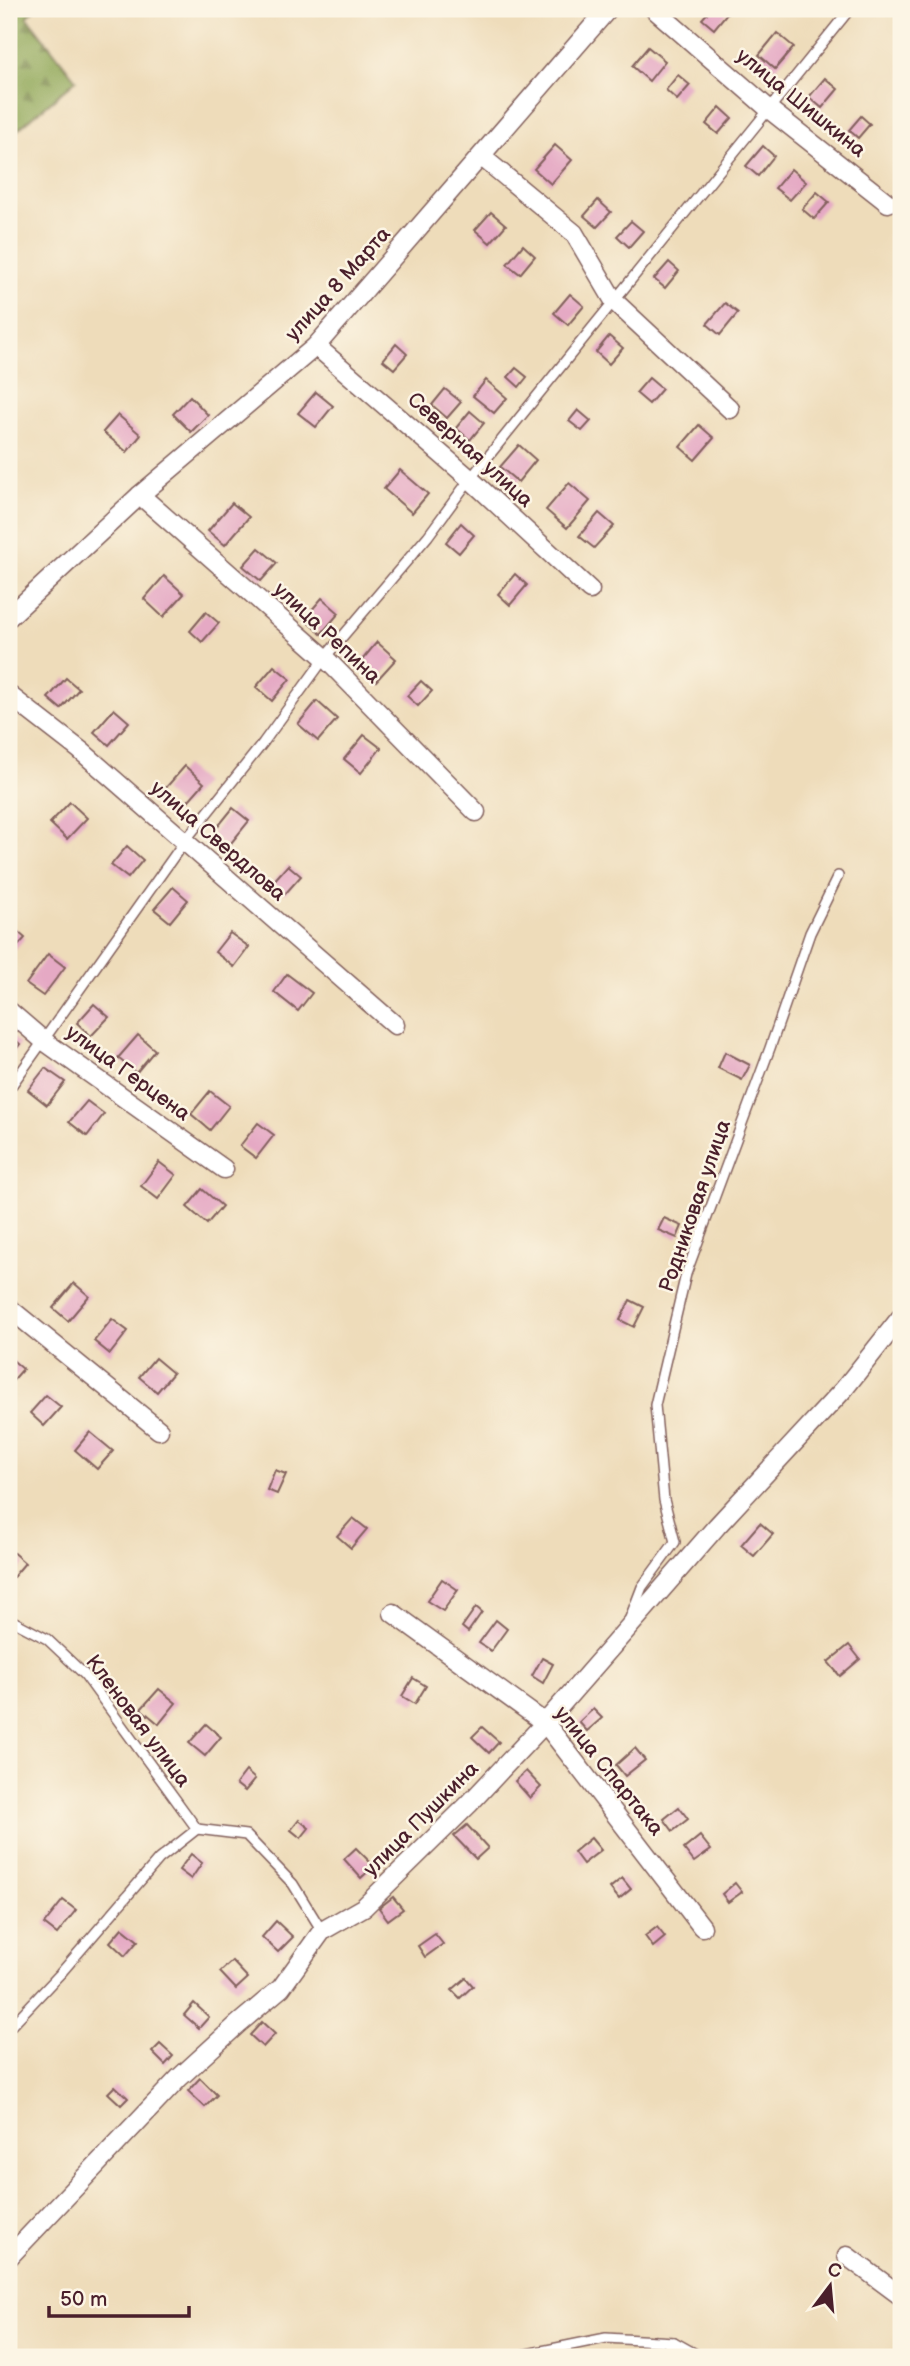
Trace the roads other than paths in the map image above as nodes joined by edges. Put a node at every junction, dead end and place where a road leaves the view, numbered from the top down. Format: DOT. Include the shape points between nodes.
graph roads {
  1 [pos="608,9"];
  2 [pos="654,9"];
  3 [pos="850,9"];
  4 [pos="770,110"];
  5 [pos="482,156"];
  6 [pos="888,203"];
  7 [pos="614,300"];
  8 [pos="316,346"];
  9 [pos="730,409"];
  10 [pos="470,480"];
  11 [pos="140,495"];
  12 [pos="590,590"];
  13 [pos="9,617"];
  14 [pos="325,658"];
  15 [pos="9,695"];
  16 [pos="476,812"];
  17 [pos="184,842"];
  18 [pos="838,876"];
  19 [pos="9,1011"];
  20 [pos="395,1025"];
  21 [pos="44,1041"];
  22 [pos="9,1089"];
  23 [pos="224,1169"];
  24 [pos="9,1308"];
  25 [pos="901,1317"];
  26 [pos="159,1430"];
  27 [pos="393,1613"];
  28 [pos="9,1619"];
  29 [pos="625,1631"];
  30 [pos="545,1723"];
  31 [pos="198,1829"];
  32 [pos="702,1927"];
  33 [pos="322,1931"];
  34 [pos="9,2028"];
  35 [pos="848,2256"];
  36 [pos="9,2257"];
  37 [pos="901,2296"];
  38 [pos="674,2343"];
  39 [pos="512,2357"];
  40 [pos="661,2357"];
  41 [pos="701,2357"];
  1 -- 5 [label="street, улица 8 Марта"];
  2 -- 4 [label="street, улица Шишкина"];
  3 -- 4 [label="lane"];
  4 -- 6 [label="street, улица Шишкина"];
  4 -- 7 [label="lane"];
  5 -- 7 [label="street" via="574,233"];
  5 -- 8 [label="street, улица 8 Марта"];
  7 -- 9 [label="street"];
  7 -- 10 [label="lane"];
  8 -- 10 [label="street, Северная улица"];
  8 -- 11 [label="street, улица 8 Марта"];
  10 -- 12 [label="street, Северная улица"];
  10 -- 14 [label="lane"];
  11 -- 13 [label="street, улица 8 Марта"];
  11 -- 14 [label="street, улица Репина"];
  14 -- 16 [label="street, улица Репина"];
  14 -- 17 [label="lane"];
  15 -- 17 [label="street, улица Свердлова" via="80,750"];
  17 -- 20 [label="street, улица Свердлова"];
  17 -- 21 [label="lane"];
  18 -- 29 [label="lane, Родниковая улица" via="810,933 686,1274 656,1405 664,1500 675,1542 642,1587"];
  19 -- 21 [label="street, улица Герцена"];
  21 -- 22 [label="lane"];
  21 -- 23 [label="street, улица Герцена"];
  24 -- 26 [label="street"];
  25 -- 29 [label="street, улица Пушкина" via="845,1389"];
  27 -- 30 [label="street, улица Спартака"];
  28 -- 31 [label="lane, Кленовая улица" via="47,1639 85,1675"];
  29 -- 30 [label="street, улица Пушкина"];
  30 -- 32 [label="street, улица Спартака"];
  30 -- 33 [label="street, улица Пушкина" via="364,1907"];
  31 -- 33 [label="lane" via="246,1835 293,1884"];
  31 -- 34 [label="lane" via="159,1859"];
  33 -- 36 [label="street, улица Пушкина" via="281,1988 179,2078"];
  35 -- 37 [label="street"];
  38 -- 39 [label="lane" via="606,2338"];
  38 -- 40 [label="lane"];
  38 -- 41 [label="lane"];
}
